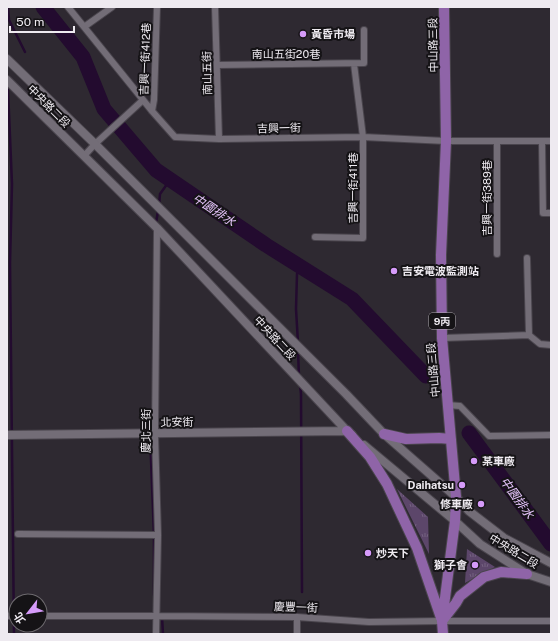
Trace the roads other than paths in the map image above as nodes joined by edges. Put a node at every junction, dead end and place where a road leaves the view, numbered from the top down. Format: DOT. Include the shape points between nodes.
graph roads {
  1 [pos="68,7"];
  2 [pos="112,7"];
  3 [pos="157,7"];
  4 [pos="215,7"];
  5 [pos="444,7"];
  6 [pos="84,27"];
  7 [pos="364,30"];
  8 [pos="7,59"];
  9 [pos="354,64"];
  10 [pos="217,65"];
  11 [pos="7,80"];
  12 [pos="141,101"];
  13 [pos="152,111"];
  14 [pos="363,137"];
  15 [pos="219,139"];
  16 [pos="446,141"];
  17 [pos="551,141"];
  18 [pos="497,142"];
  19 [pos="542,142"];
  20 [pos="95,144"];
  21 [pos="84,156"];
  22 [pos="551,213"];
  23 [pos="157,228"];
  24 [pos="315,237"];
  25 [pos="497,254"];
  26 [pos="527,258"];
  27 [pos="529,335"];
  28 [pos="442,338"];
  29 [pos="551,344"];
  30 [pos="448,405"];
  31 [pos="347,430"];
  32 [pos="156,434"];
  33 [pos="384,434"];
  34 [pos="7,435"];
  35 [pos="551,435"];
  36 [pos="451,439"];
  37 [pos="456,498"];
  38 [pos="455,521"];
  39 [pos="18,534"];
  40 [pos="158,535"];
  41 [pos="551,563"];
  42 [pos="527,574"];
  43 [pos="551,582"];
  44 [pos="48,616"];
  45 [pos="156,616"];
  46 [pos="297,616"];
  47 [pos="442,621"];
  48 [pos="551,621"];
  49 [pos="156,634"];
  50 [pos="297,634"];
  51 [pos="443,634"];
  1 -- 6 [label="street, 吉興一街"];
  2 -- 6 [label="street"];
  3 -- 13 [label="street, 吉興一街412巷"];
  4 -- 10 [label="street, 南山五街"];
  5 -- 16 [label="main road, 中山路三段 / 9丙"];
  6 -- 12 [label="street, 吉興一街"];
  7 -- 9 [label="street" via="364,63"];
  8 -- 20 [label="street, 中央路二段"];
  9 -- 10 [label="street, 南山五街20巷"];
  9 -- 14 [label="street"];
  10 -- 15 [label="street, 南山五街"];
  11 -- 21 [label="street, 中央路二段"];
  12 -- 13 [label="street, 吉興一街"];
  12 -- 20 [label="street"];
  13 -- 15 [label="street, 吉興一街" via="175,137"];
  14 -- 15 [label="street, 吉興一街"];
  14 -- 16 [label="street, 吉興一街"];
  14 -- 24 [label="street, 吉興一街411巷" via="363,238"];
  16 -- 18 [label="street, 吉興一街"];
  16 -- 28 [label="main road, 中山路三段 / 9丙" via="441,255"];
  17 -- 19 [label="street, 吉興一街"];
  18 -- 19 [label="street, 吉興一街"];
  18 -- 25 [label="street, 吉興一街389巷"];
  19 -- 22 [label="street" via="543,213"];
  20 -- 21 [label="street"];
  20 -- 33 [label="street, 中央路二段"];
  21 -- 23 [label="street, 中央路二段"];
  23 -- 31 [label="street, 中央路二段"];
  23 -- 32 [label="street, 慶北三街"];
  26 -- 27 [label="street"];
  27 -- 28 [label="street"];
  27 -- 29 [label="street" via="540,344"];
  28 -- 30 [label="main road, 中山路三段 / 9丙"];
  30 -- 35 [label="street" via="460,406 489,436"];
  30 -- 36 [label="main road, 中山路三段 / 9丙"];
  31 -- 32 [label="street, 北安街"];
  31 -- 38 [label="street, 中央路二段"];
  31 -- 47 [label="main road" via="370,457 387,484 417,548"];
  32 -- 34 [label="street, 北安街"];
  32 -- 40 [label="street, 慶北三街"];
  33 -- 36 [label="main road" via="406,439"];
  33 -- 37 [label="street, 中央路二段"];
  36 -- 37 [label="main road, 中山路三段 / 9丙"];
  37 -- 38 [label="main road, 中山路三段 / 9丙"];
  37 -- 41 [label="street, 中央路二段" via="504,538"];
  38 -- 42 [label="street, 中央路二段" via="480,544"];
  38 -- 47 [label="main road, 中山路三段 / 9丙"];
  39 -- 40 [label="street"];
  40 -- 45 [label="street, 慶北三街"];
  42 -- 43 [label="street, 中央路二段"];
  42 -- 47 [label="main road" via="501,572 484,577 460,596"];
  44 -- 45 [label="street, 慶豐一街"];
  45 -- 46 [label="street, 慶豐一街"];
  45 -- 49 [label="street, 慶北三街"];
  46 -- 47 [label="street, 慶豐一街" via="370,622"];
  46 -- 50 [label="street"];
  47 -- 48 [label="street, 慶豐一街"];
  47 -- 51 [label="main road, 中山路三段 / 9丙"];
}
